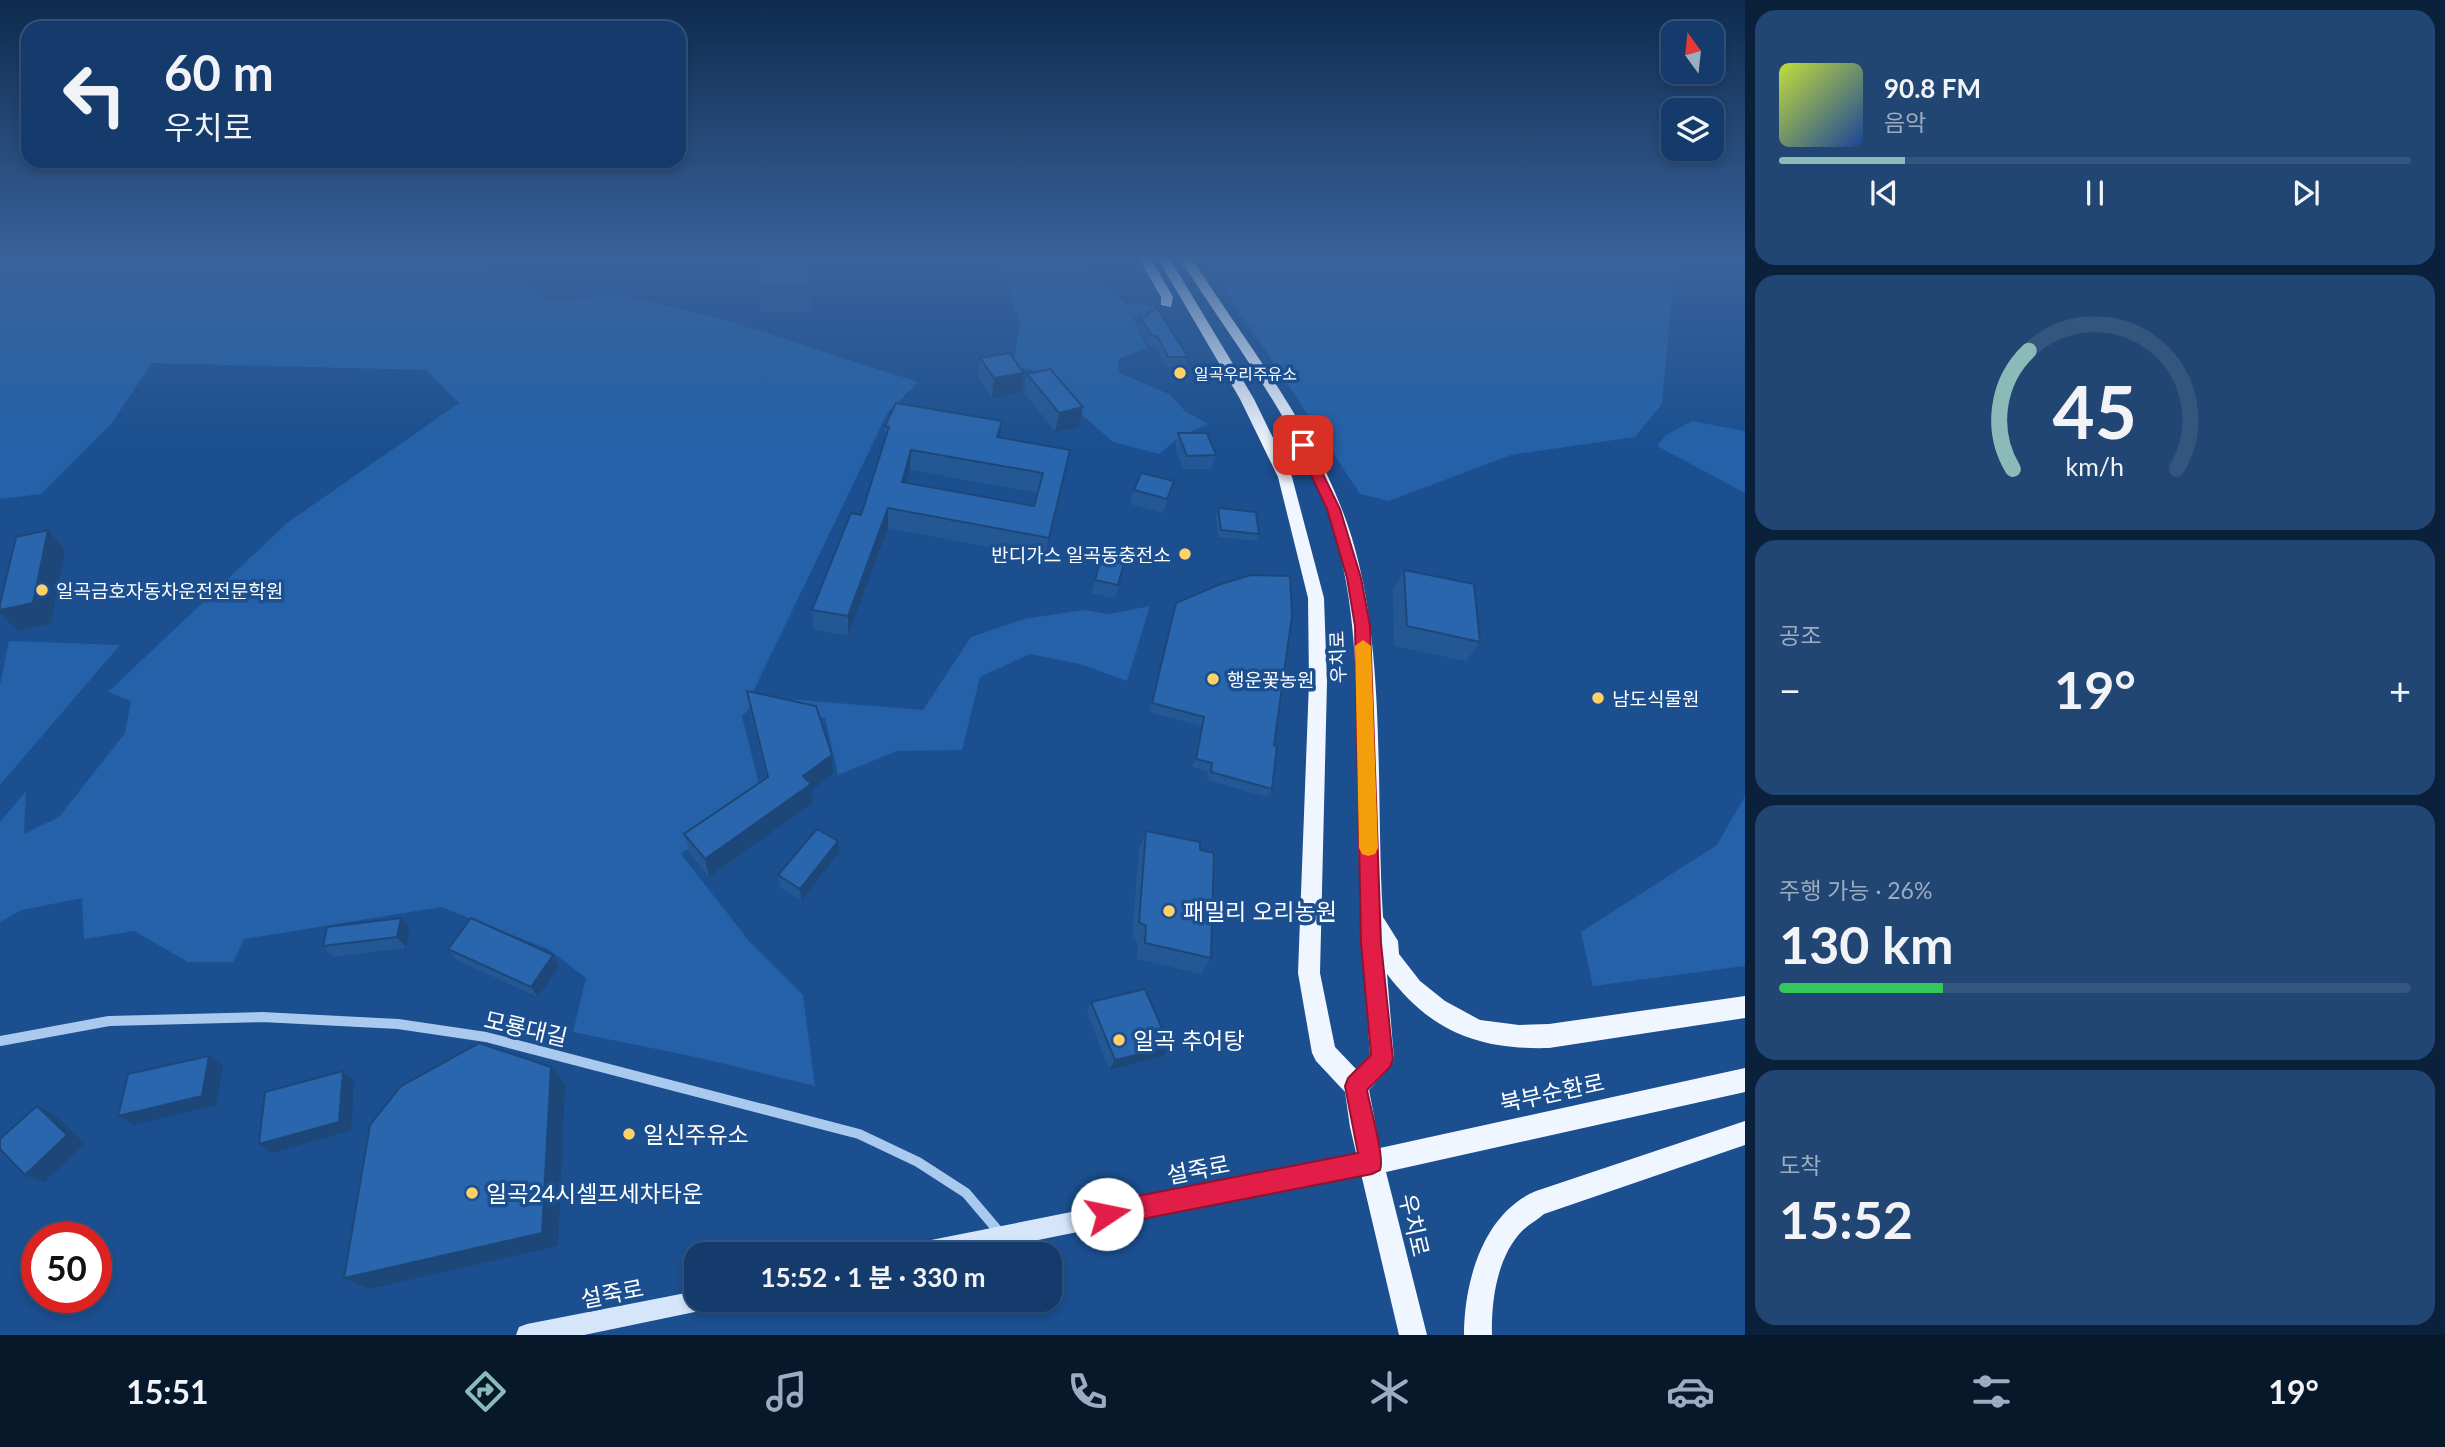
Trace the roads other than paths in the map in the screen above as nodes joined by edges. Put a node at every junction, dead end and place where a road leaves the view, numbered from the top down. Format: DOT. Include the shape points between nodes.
graph roads {
  1 [pos="1201,321"];
  2 [pos="1227,321"];
  3 [pos="1370,917"];
  4 [pos="1745,1007"];
  5 [pos="0,1041"];
  6 [pos="1745,1080"];
  7 [pos="1356,1086"];
  8 [pos="1745,1133"];
  9 [pos="1372,1162"];
  10 [pos="1001,1235"];
  11 [pos="970,1242"];
  12 [pos="684,1304"];
  13 [pos="527,1335"];
  14 [pos="1413,1335"];
  15 [pos="1478,1335"];
  1 -- 7 [label="main road, 우치로" via="1247,399 1285,477 1316,598 1318,682 1308,973 1324,1053"];
  2 -- 3 [label="main road, 우치로" via="1282,406 1324,485 1354,578 1363,626"];
  3 -- 4 [label="main road" via="1387,941 1388,958 1412,989 1478,1031 1549,1036"];
  3 -- 7 [label="main road, 우치로" via="1382,1059"];
  5 -- 10 [label="street, 모룡대길" via="109,1021 262,1017 398,1024 486,1037 859,1134 918,1162 966,1194"];
  6 -- 9 [label="main road, 북부순환로"];
  7 -- 9 [label="main road, 우치로"];
  8 -- 15 [label="main road" via="1536,1204 1511,1223 1496,1251 1482,1287"];
  9 -- 10 [label="main road, 설죽로"];
  9 -- 14 [label="main road, 우치로"];
  10 -- 11 [label="main road, 설죽로"];
  12 -- 13 [label="main road, 설죽로"];
}
